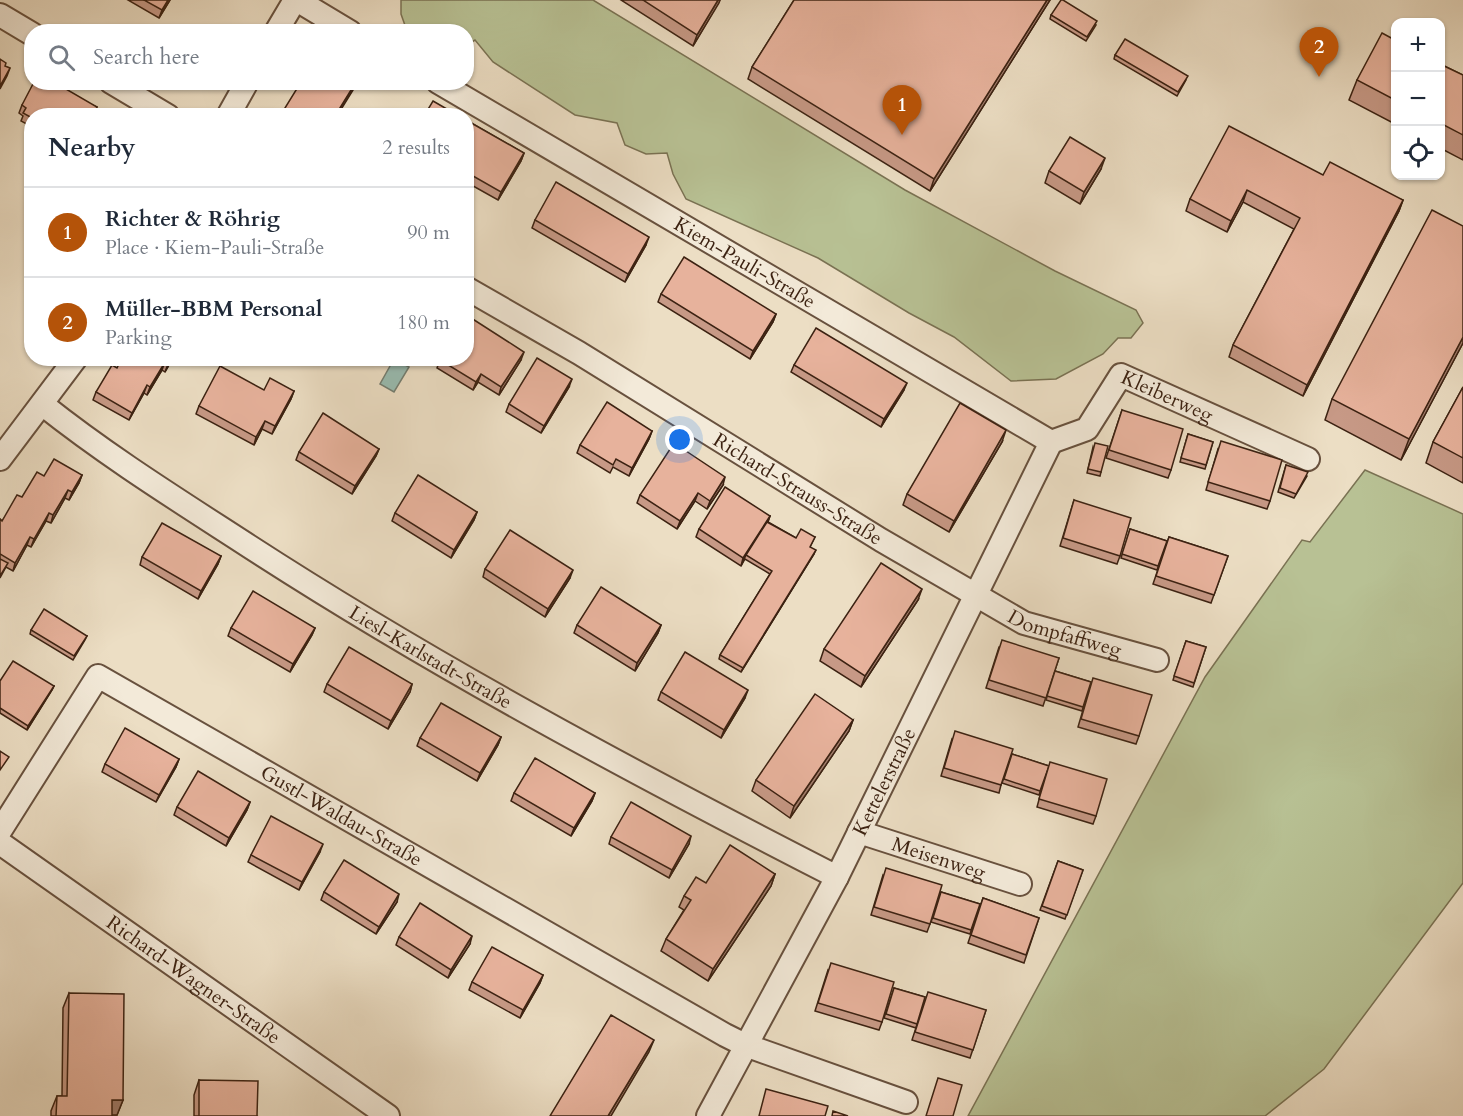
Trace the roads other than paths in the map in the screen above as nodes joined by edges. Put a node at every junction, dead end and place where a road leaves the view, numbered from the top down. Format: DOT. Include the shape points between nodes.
graph roads {
  1 [pos="296,0"];
  2 [pos="0,15"];
  3 [pos="281,24"];
  4 [pos="337,24"];
  5 [pos="24,29"];
  6 [pos="124,90"];
  7 [pos="243,90"];
  8 [pos="452,90"];
  9 [pos="155,108"];
  10 [pos="232,108"];
  11 [pos="474,293"];
  12 [pos="70,366"];
  13 [pos="42,404"];
  14 [pos="1051,442"];
  15 [pos="0,459"];
  16 [pos="1308,459"];
  17 [pos="976,596"];
  18 [pos="1157,660"];
  19 [pos="0,831"];
  20 [pos="859,832"];
  21 [pos="0,843"];
  22 [pos="837,877"];
  23 [pos="1020,884"];
  24 [pos="745,1045"];
  25 [pos="906,1102"];
  26 [pos="388,1116"];
  27 [pos="708,1116"];
  1 -- 3 [label="street"];
  1 -- 4 [label="street"];
  2 -- 5 [label="street"];
  6 -- 9 [label="street"];
  7 -- 10 [label="street"];
  8 -- 14 [label="street, Kiem-Pauli-Straße"];
  11 -- 17 [label="street, Richard-Strauss-Straße"];
  12 -- 13 [label="street"];
  13 -- 15 [label="street"];
  13 -- 22 [label="street, Liesl-Karlstadt-Straße" via="96,447 339,604 516,708"];
  14 -- 16 [label="street, Kleiberweg" via="1087,429 1121,375"];
  14 -- 17 [label="street, Kettelerstraße"];
  17 -- 18 [label="street, Dompfaffweg" via="1024,622"];
  17 -- 20 [label="street, Kettelerstraße"];
  19 -- 24 [label="street, Gustl-Waldau-Straße" via="98,676 630,983"];
  20 -- 22 [label="street, Kettelerstraße"];
  20 -- 23 [label="street, Meisenweg"];
  21 -- 26 [label="street, Richard-Wagner-Straße"];
  22 -- 24 [label="street, Kettelerstraße"];
  24 -- 25 [label="street"];
  24 -- 27 [label="street, Kettelerstraße"];
}
